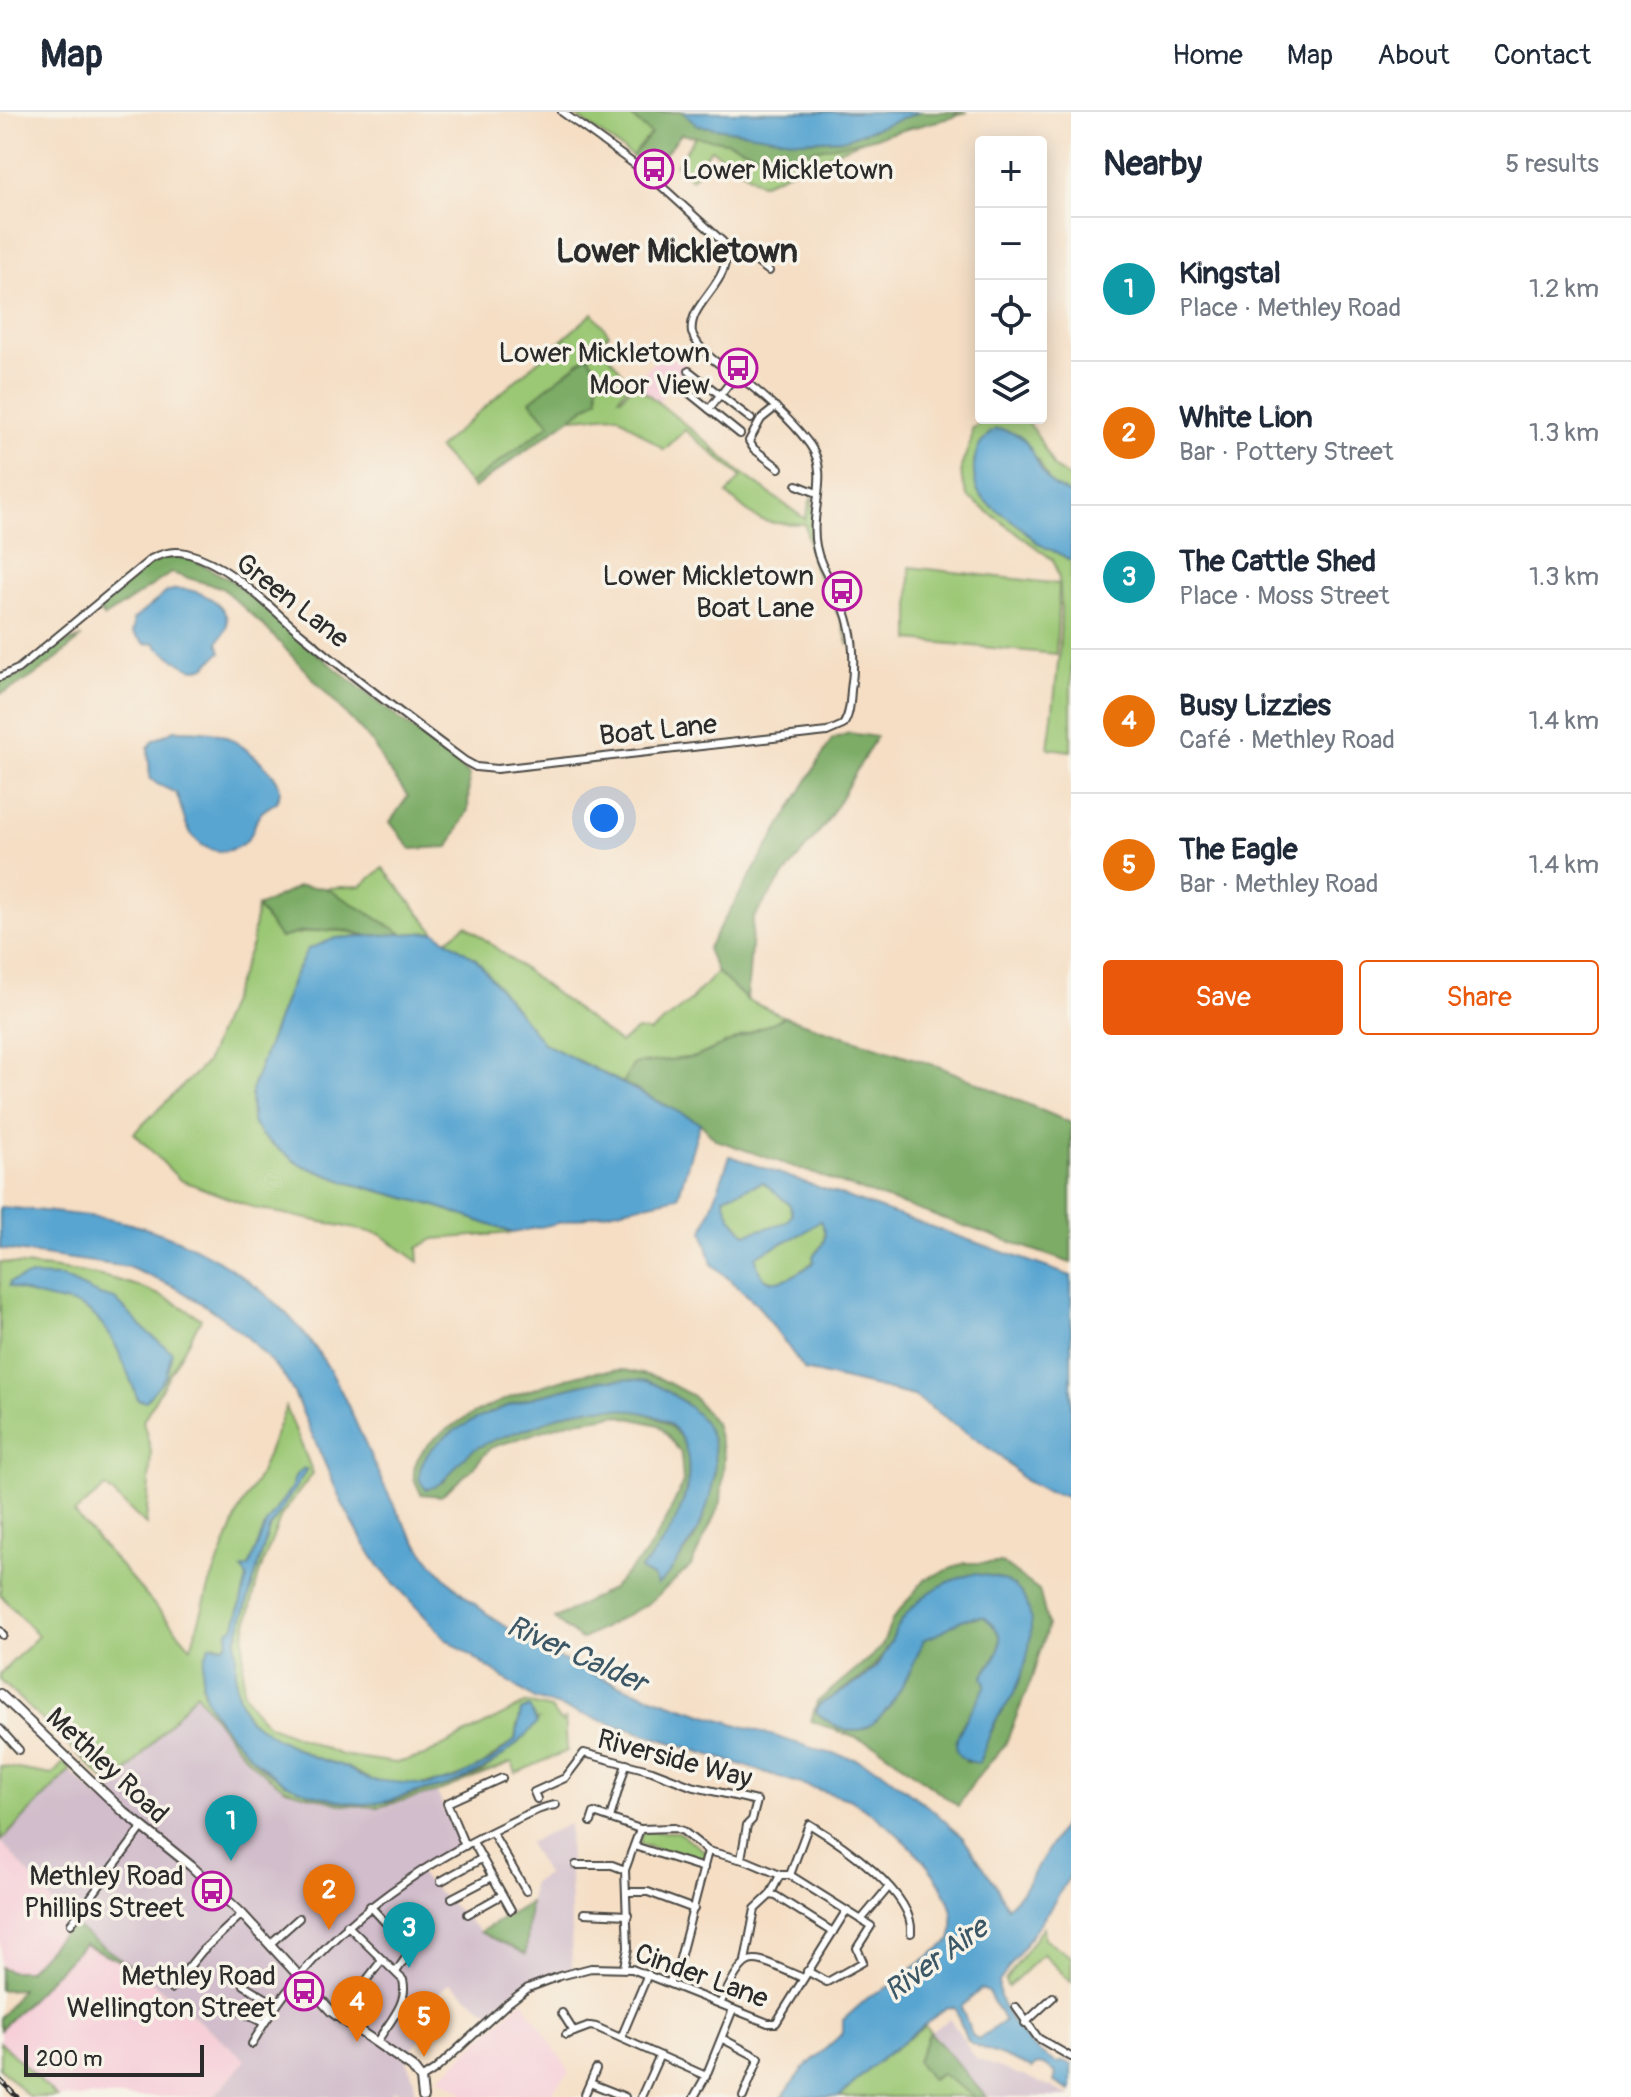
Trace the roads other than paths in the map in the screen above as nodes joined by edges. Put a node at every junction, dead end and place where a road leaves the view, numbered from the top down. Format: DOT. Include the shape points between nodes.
graph roads {
  1 [pos="562,112"];
  2 [pos="725,246"];
  3 [pos="769,271"];
  4 [pos="689,371"];
  5 [pos="736,375"];
  6 [pos="678,384"];
  7 [pos="720,395"];
  8 [pos="776,407"];
  9 [pos="709,409"];
  10 [pos="751,419"];
  11 [pos="740,434"];
  12 [pos="778,468"];
  13 [pos="797,485"];
  14 [pos="817,493"];
  15 [pos="0,677"];
  16 [pos="476,767"];
  17 [pos="0,1694"];
  18 [pos="0,1729"];
  19 [pos="19,1750"];
  20 [pos="626,1764"];
  21 [pos="502,1778"];
  22 [pos="537,1799"];
  23 [pos="556,1805"];
  24 [pos="610,1818"];
  25 [pos="591,1822"];
  26 [pos="142,1828"];
  27 [pos="640,1829"];
  28 [pos="492,1832"];
  29 [pos="473,1842"];
  30 [pos="465,1846"];
  31 [pos="634,1846"];
  32 [pos="708,1851"];
  33 [pos="481,1859"];
  34 [pos="741,1859"];
  35 [pos="576,1865"];
  36 [pos="704,1868"];
  37 [pos="625,1870"];
  38 [pos="780,1875"];
  39 [pos="790,1875"];
  40 [pos="492,1877"];
  41 [pos="441,1881"];
  42 [pos="888,1888"];
  43 [pos="526,1891"];
  44 [pos="627,1892"];
  45 [pos="502,1895"];
  46 [pos="773,1896"];
  47 [pos="452,1898"];
  48 [pos="370,1906"];
  49 [pos="694,1909"];
  50 [pos="511,1910"];
  51 [pos="846,1911"];
  52 [pos="584,1913"];
  53 [pos="242,1914"];
  54 [pos="468,1914"];
  55 [pos="628,1915"];
  56 [pos="299,1918"];
  57 [pos="861,1920"];
  58 [pos="71,1924"];
  59 [pos="347,1925"];
  60 [pos="833,1932"];
  61 [pos="911,1933"];
  62 [pos="271,1943"];
  63 [pos="382,1960"];
  64 [pos="745,1961"];
  65 [pos="624,1967"];
  66 [pos="807,1971"];
  67 [pos="396,1972"];
  68 [pos="648,1974"];
  69 [pos="299,1977"];
  70 [pos="803,1978"];
  71 [pos="669,1983"];
  72 [pos="244,1985"];
  73 [pos="171,1989"];
  74 [pos="1053,1997"];
  75 [pos="720,2004"];
  76 [pos="227,2005"];
  77 [pos="277,2005"];
  78 [pos="1016,2007"];
  79 [pos="733,2009"];
  80 [pos="562,2013"];
  81 [pos="338,2017"];
  82 [pos="264,2023"];
  83 [pos="1025,2023"];
  84 [pos="621,2038"];
  85 [pos="723,2039"];
  86 [pos="377,2042"];
  87 [pos="252,2044"];
  88 [pos="659,2057"];
  89 [pos="1071,2057"];
  90 [pos="596,2069"];
  91 [pos="706,2076"];
  92 [pos="421,2079"];
  93 [pos="590,2083"];
  94 [pos="585,2094"];
  95 [pos="695,2095"];
  96 [pos="423,2097"];
  97 [pos="625,2097"];
  98 [pos="641,2097"];
  99 [pos="707,2097"];
  100 [pos="743,2097"];
  1 -- 2 [label="street" via="655,179"];
  2 -- 3 [label="street"];
  2 -- 5 [label="street" via="723,270 690,327 701,348"];
  4 -- 7 [label="street"];
  5 -- 7 [label="street"];
  5 -- 8 [label="street"];
  6 -- 9 [label="street"];
  7 -- 9 [label="street"];
  7 -- 10 [label="street"];
  8 -- 12 [label="street" via="761,419 749,441"];
  8 -- 14 [label="street" via="817,456"];
  9 -- 11 [label="street"];
  13 -- 14 [label="street"];
  14 -- 16 [label="street, Boat Lane" via="816,546 846,615 854,653 843,725 497,769"];
  15 -- 16 [label="street, Green Lane" via="18,669 151,559 168,552 186,553 244,585"];
  17 -- 26 [label="main road, Methley Road"];
  18 -- 19 [label="street"];
  20 -- 22 [label="street, Riverside Way" via="584,1753 565,1778 534,1792"];
  20 -- 24 [label="street"];
  20 -- 34 [label="street, Riverside Way" via="757,1801"];
  21 -- 30 [label="street" via="447,1803"];
  23 -- 28 [label="street"];
  24 -- 25 [label="street" via="594,1813"];
  24 -- 27 [label="street"];
  26 -- 53 [label="main road, Methley Road"];
  26 -- 58 [label="street"];
  27 -- 31 [label="street"];
  27 -- 32 [label="street" via="674,1828"];
  28 -- 29 [label="street"];
  28 -- 43 [label="street"];
  29 -- 30 [label="street"];
  29 -- 33 [label="street"];
  30 -- 48 [label="street"];
  31 -- 36 [label="street"];
  31 -- 37 [label="street"];
  32 -- 34 [label="street"];
  32 -- 36 [label="street"];
  33 -- 40 [label="street"];
  33 -- 41 [label="street"];
  34 -- 38 [label="street"];
  35 -- 37 [label="street"];
  36 -- 49 [label="street"];
  37 -- 44 [label="street"];
  38 -- 39 [label="street"];
  38 -- 46 [label="street"];
  39 -- 42 [label="street" via="809,1824 843,1844"];
  39 -- 51 [label="street"];
  40 -- 45 [label="street"];
  40 -- 47 [label="street"];
  42 -- 57 [label="street"];
  42 -- 61 [label="street" via="909,1917"];
  44 -- 49 [label="street" via="648,1892"];
  44 -- 55 [label="street"];
  45 -- 50 [label="street"];
  45 -- 54 [label="street"];
  46 -- 60 [label="street"];
  46 -- 64 [label="street" via="755,1909"];
  48 -- 59 [label="street"];
  48 -- 67 [label="street" via="411,1950"];
  49 -- 71 [label="street"];
  51 -- 57 [label="street"];
  51 -- 60 [label="street, Cinder Lane"];
  52 -- 55 [label="street"];
  53 -- 62 [label="main road, Methley Road"];
  53 -- 73 [label="street"];
  55 -- 65 [label="street"];
  56 -- 62 [label="street"];
  57 -- 66 [label="street" via="871,1926 857,1948 863,1962 827,1982"];
  59 -- 63 [label="street"];
  59 -- 69 [label="street"];
  60 -- 66 [label="street, Cinder Lane"];
  62 -- 69 [label="main road, Methley Road"];
  63 -- 67 [label="street"];
  63 -- 81 [label="street"];
  64 -- 70 [label="street" via="755,1958"];
  64 -- 75 [label="street"];
  65 -- 68 [label="street, Cinder Lane"];
  65 -- 92 [label="street, Cinder Lane" via="582,1970 528,1988"];
  66 -- 70 [label="street, Cinder Lane"];
  67 -- 86 [label="street" via="403,1980 404,1996"];
  68 -- 71 [label="street, Cinder Lane"];
  68 -- 84 [label="street"];
  69 -- 77 [label="street"];
  69 -- 81 [label="main road, Methley Road"];
  70 -- 79 [label="street, Cinder Lane" via="776,2023"];
  71 -- 75 [label="street, Cinder Lane"];
  72 -- 77 [label="street"];
  74 -- 83 [label="street"];
  75 -- 79 [label="street, Cinder Lane"];
  76 -- 82 [label="street"];
  77 -- 82 [label="street"];
  78 -- 83 [label="street"];
  79 -- 85 [label="street"];
  80 -- 84 [label="street" via="570,2034 590,2026"];
  81 -- 86 [label="main road, Methley Road"];
  82 -- 87 [label="street"];
  83 -- 89 [label="street" via="1038,2038"];
  84 -- 88 [label="street"];
  85 -- 91 [label="street"];
  85 -- 100 [label="street" via="759,2058"];
  86 -- 92 [label="main road, Methley Road"];
  88 -- 91 [label="street"];
  88 -- 98 [label="street"];
  90 -- 93 [label="street"];
  91 -- 95 [label="street"];
  92 -- 96 [label="main road"];
  93 -- 94 [label="street"];
  93 -- 97 [label="street"];
  95 -- 99 [label="street"];
}
